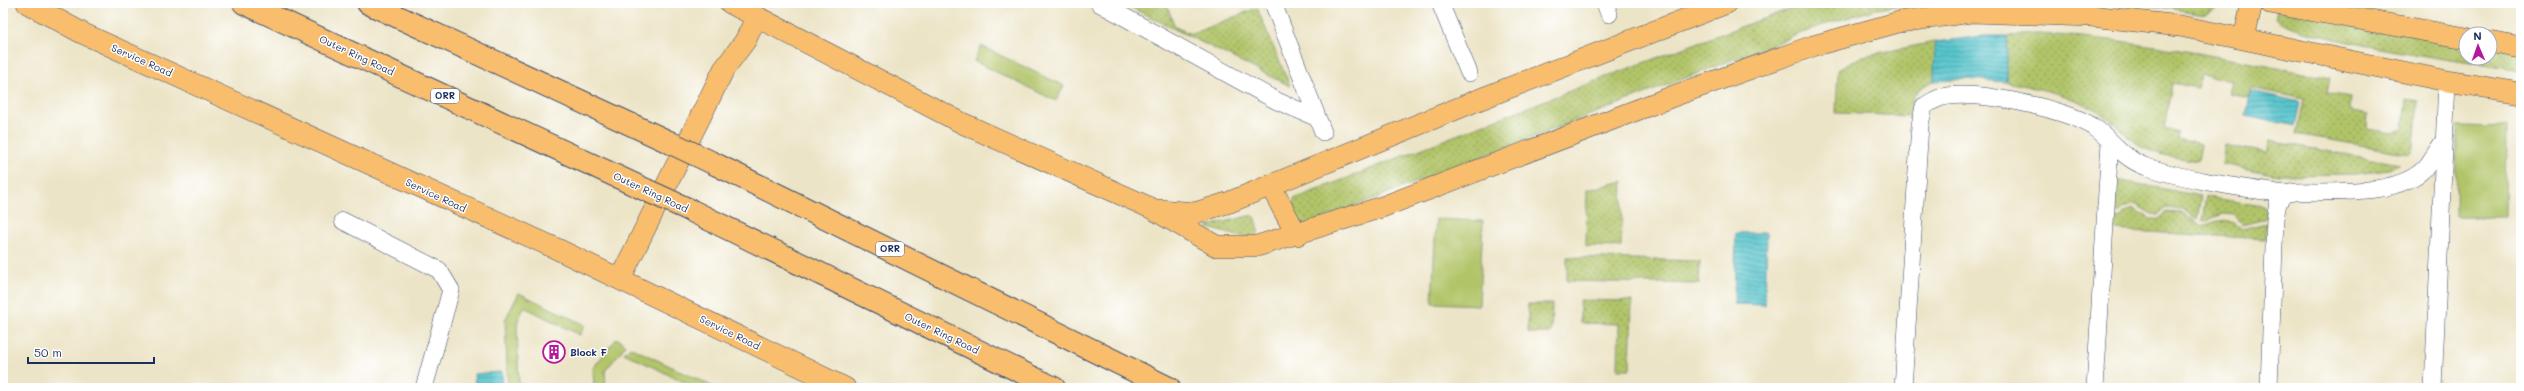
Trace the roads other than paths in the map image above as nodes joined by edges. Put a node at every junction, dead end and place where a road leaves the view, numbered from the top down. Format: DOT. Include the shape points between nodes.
graph roads {
  1 [pos="27,3"];
  2 [pos="244,3"];
  3 [pos="368,3"];
  4 [pos="730,3"];
  5 [pos="1099,3"];
  6 [pos="1273,3"];
  7 [pos="1440,3"];
  8 [pos="1727,3"];
  9 [pos="2252,3"];
  10 [pos="2270,3"];
  11 [pos="757,16"];
  12 [pos="2458,37"];
  13 [pos="2244,38"];
  14 [pos="2498,44"];
  15 [pos="2521,48"];
  16 [pos="1468,73"];
  17 [pos="2447,81"];
  18 [pos="2521,94"];
  19 [pos="1316,117"];
  20 [pos="1323,132"];
  21 [pos="2110,142"];
  22 [pos="2443,142"];
  23 [pos="1270,186"];
  24 [pos="2284,194"];
  25 [pos="1153,209"];
  26 [pos="343,221"];
  27 [pos="1297,235"];
  28 [pos="620,279"];
  29 [pos="424,388"];
  30 [pos="845,388"];
  31 [pos="1054,388"];
  32 [pos="1169,388"];
  33 [pos="1903,388"];
  34 [pos="2095,388"];
  35 [pos="2269,388"];
  36 [pos="2433,388"];
  1 -- 28 [label="main road, Service Road" via="82,33"];
  2 -- 31 [label="highway, Outer Ring Road / ORR, bridge" via="692,211"];
  3 -- 32 [label="highway, ORR, bridge" via="715,164"];
  4 -- 11 [label="main road"];
  5 -- 19 [label="street" via="1277,101"];
  6 -- 19 [label="street"];
  7 -- 16 [label="street"];
  8 -- 23 [label="main road" via="1623,42"];
  9 -- 13 [label="main road"];
  10 -- 12 [label="main road"];
  11 -- 25 [label="main road" via="962,123"];
  11 -- 28 [label="main road" via="745,41 724,70"];
  13 -- 17 [label="main road"];
  13 -- 27 [label="main road" via="2180,26 2091,16 1971,12 1899,22 1806,48 1671,96 1382,207"];
  14 -- 15 [label="main road"];
  17 -- 18 [label="main road"];
  17 -- 22 [label="street"];
  19 -- 20 [label="street"];
  21 -- 24 [label="street" via="2127,157 2146,167 2216,183"];
  21 -- 33 [label="street" via="2093,127 2066,115 2006,100 1968,95 1944,96 1924,106 1920,125"];
  21 -- 34 [label="street"];
  22 -- 24 [label="street" via="2425,168 2406,181 2390,187"];
  22 -- 36 [label="street"];
  23 -- 25 [label="main road" via="1195,213"];
  23 -- 27 [label="main road"];
  24 -- 35 [label="street" via="2278,203 2276,218"];
  25 -- 27 [label="main road" via="1216,246 1257,246"];
  26 -- 29 [label="street" via="439,270 450,290"];
  28 -- 30 [label="main road, Service Road"];
}
